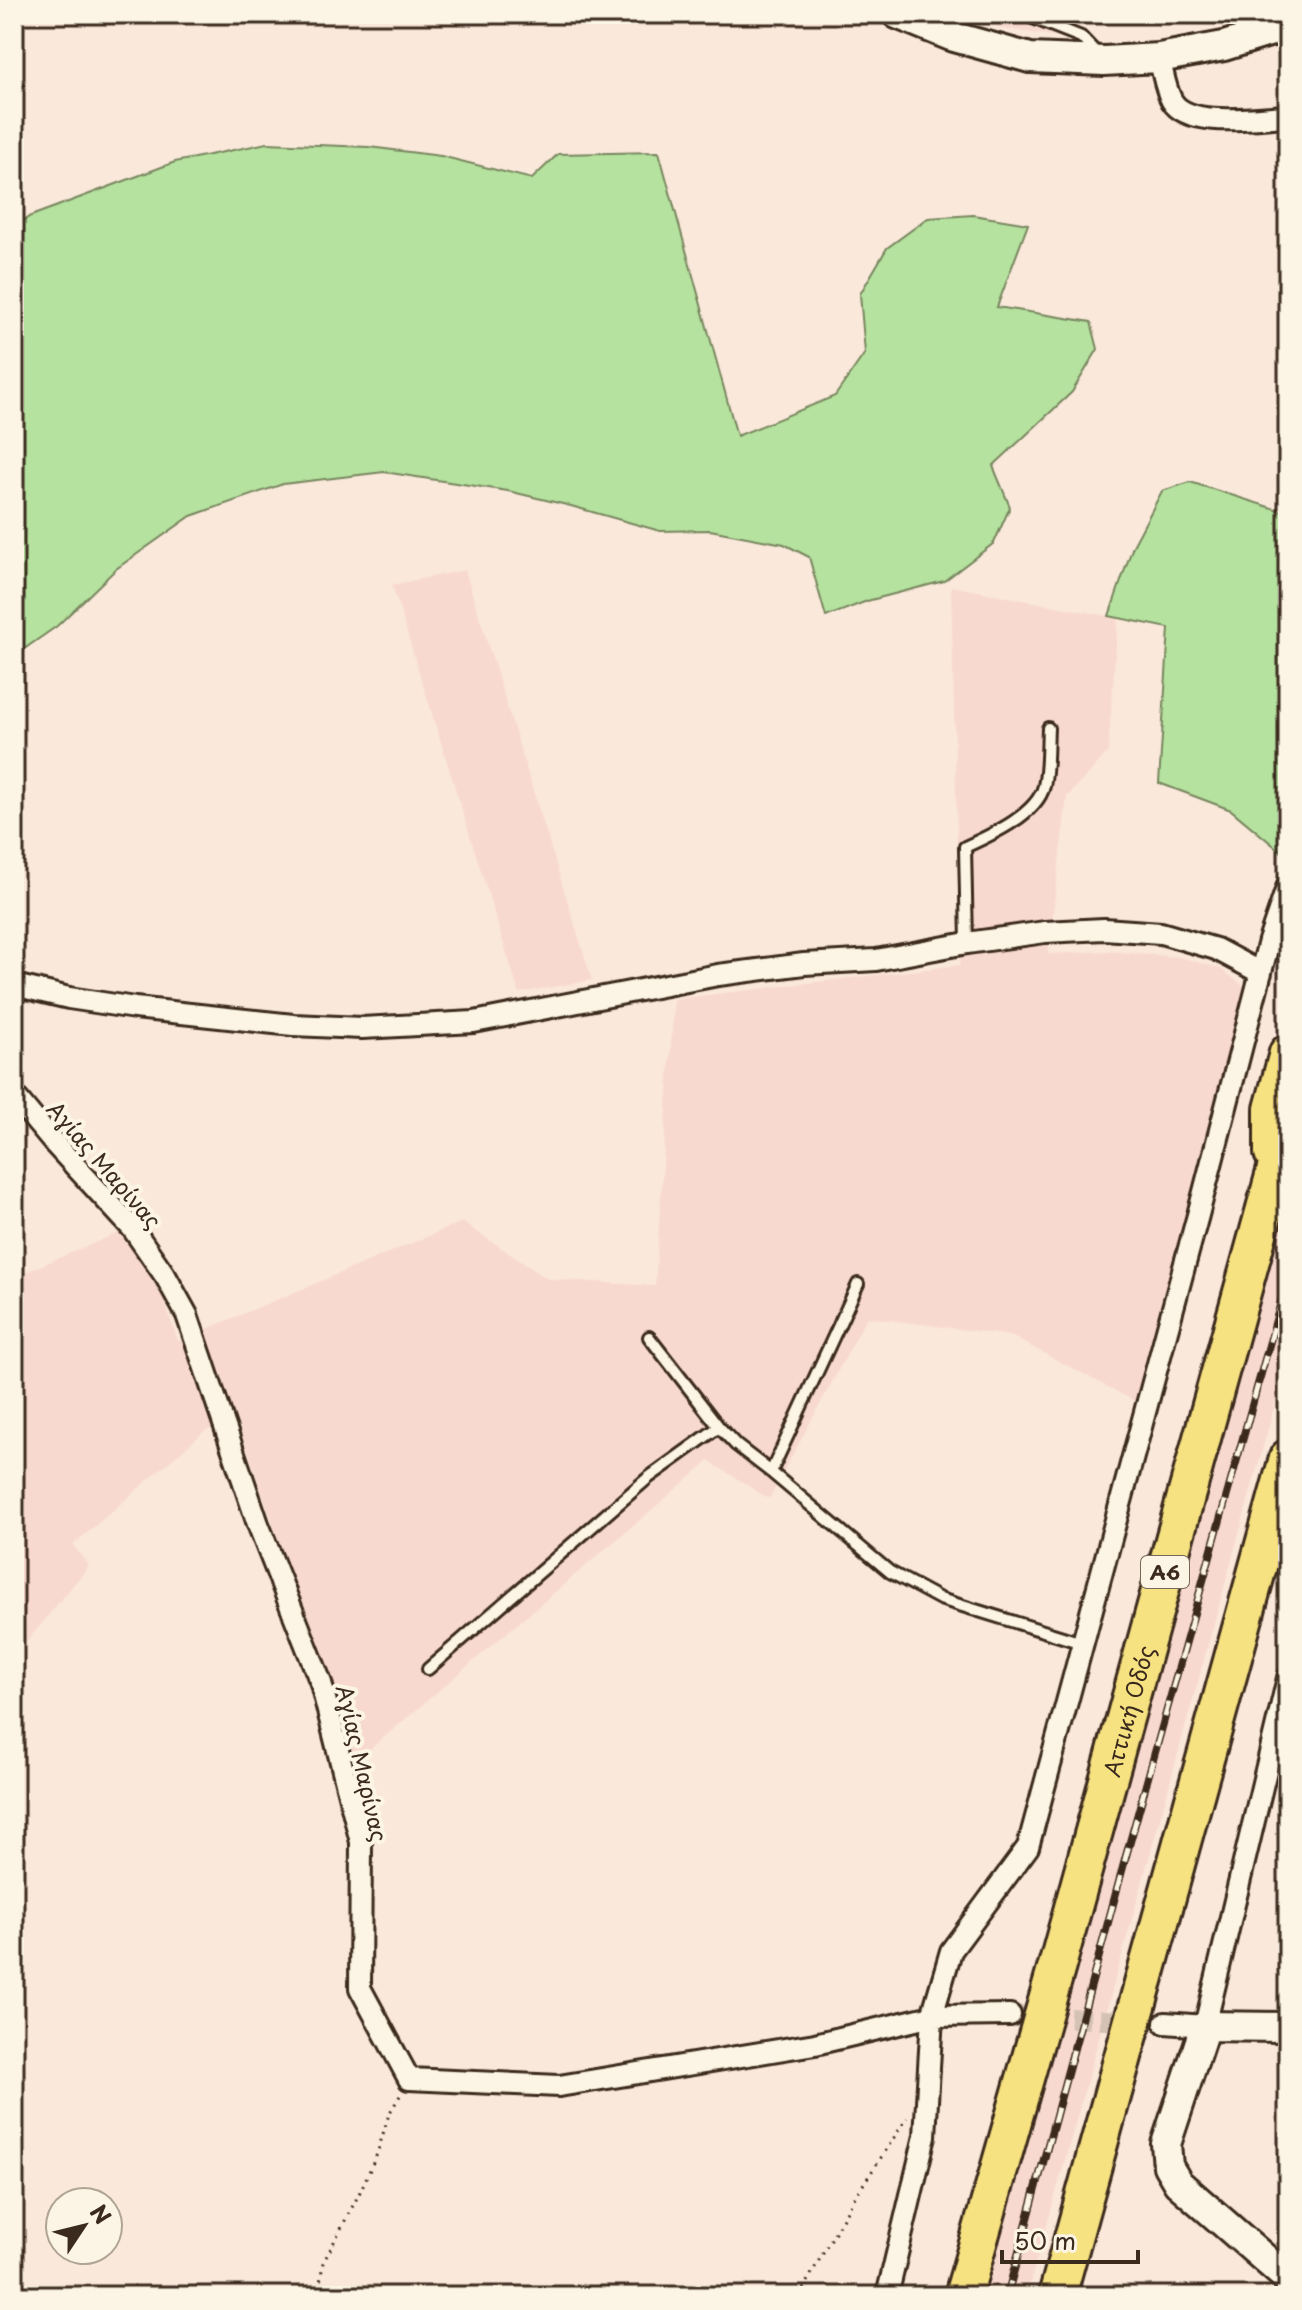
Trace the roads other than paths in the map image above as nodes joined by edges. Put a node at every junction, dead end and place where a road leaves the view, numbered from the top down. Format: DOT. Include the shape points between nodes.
graph roads {
  1 [pos="897,14"];
  2 [pos="1029,14"];
  3 [pos="1288,26"];
  4 [pos="1159,58"];
  5 [pos="1104,61"];
  6 [pos="1288,116"];
  7 [pos="1048,728"];
  8 [pos="1288,885"];
  9 [pos="967,943"];
  10 [pos="1261,973"];
  11 [pos="14,985"];
  12 [pos="1288,1053"];
  13 [pos="14,1095"];
  14 [pos="1288,1125"];
  15 [pos="1274,1177"];
  16 [pos="858,1284"];
  17 [pos="649,1337"];
  18 [pos="719,1427"];
  19 [pos="1288,1458"];
  20 [pos="771,1472"];
  21 [pos="1082,1643"];
  22 [pos="428,1669"];
  23 [pos="1288,1678"];
  24 [pos="1010,2015"];
  25 [pos="932,2016"];
  26 [pos="1165,2023"];
  27 [pos="1205,2026"];
  28 [pos="1288,2027"];
  29 [pos="1288,2279"];
  30 [pos="887,2296"];
  31 [pos="963,2296"];
  32 [pos="1057,2296"];
  1 -- 5 [label="street" via="1030,58"];
  2 -- 5 [label="lane" via="1081,37"];
  3 -- 4 [label="street" via="1224,46"];
  4 -- 5 [label="street"];
  4 -- 6 [label="street" via="1171,100 1180,111 1208,119"];
  7 -- 9 [label="lane" via="1043,789 1031,808 965,847"];
  8 -- 10 [label="street"];
  9 -- 10 [label="street" via="1045,932 1161,933 1216,949"];
  9 -- 11 [label="street" via="876,960 718,975 474,1022 417,1026 362,1028 226,1019 69,998"];
  10 -- 21 [label="street"];
  12 -- 15 [label="highway" via="1273,1109"];
  13 -- 25 [label="street, Αγίας Μαρίνας" via="133,1229 187,1315 258,1524 321,1683 361,1842 360,1988 409,2079 559,2086 815,2044"];
  14 -- 15 [label="highway, Αττική Οδός / Α6"];
  15 -- 31 [label="highway, Αττική Οδός / Α6"];
  16 -- 20 [label="lane"];
  17 -- 18 [label="lane"];
  18 -- 20 [label="lane"];
  18 -- 22 [label="lane" via="648,1478"];
  19 -- 32 [label="highway"];
  20 -- 21 [label="lane" via="890,1572 940,1599"];
  21 -- 25 [label="street" via="1028,1847 951,1951"];
  23 -- 27 [label="street"];
  24 -- 25 [label="street"];
  25 -- 30 [label="street" via="925,2136"];
  26 -- 27 [label="street"];
  27 -- 28 [label="street"];
  27 -- 29 [label="street" via="1166,2144 1168,2166 1186,2191"];
}
